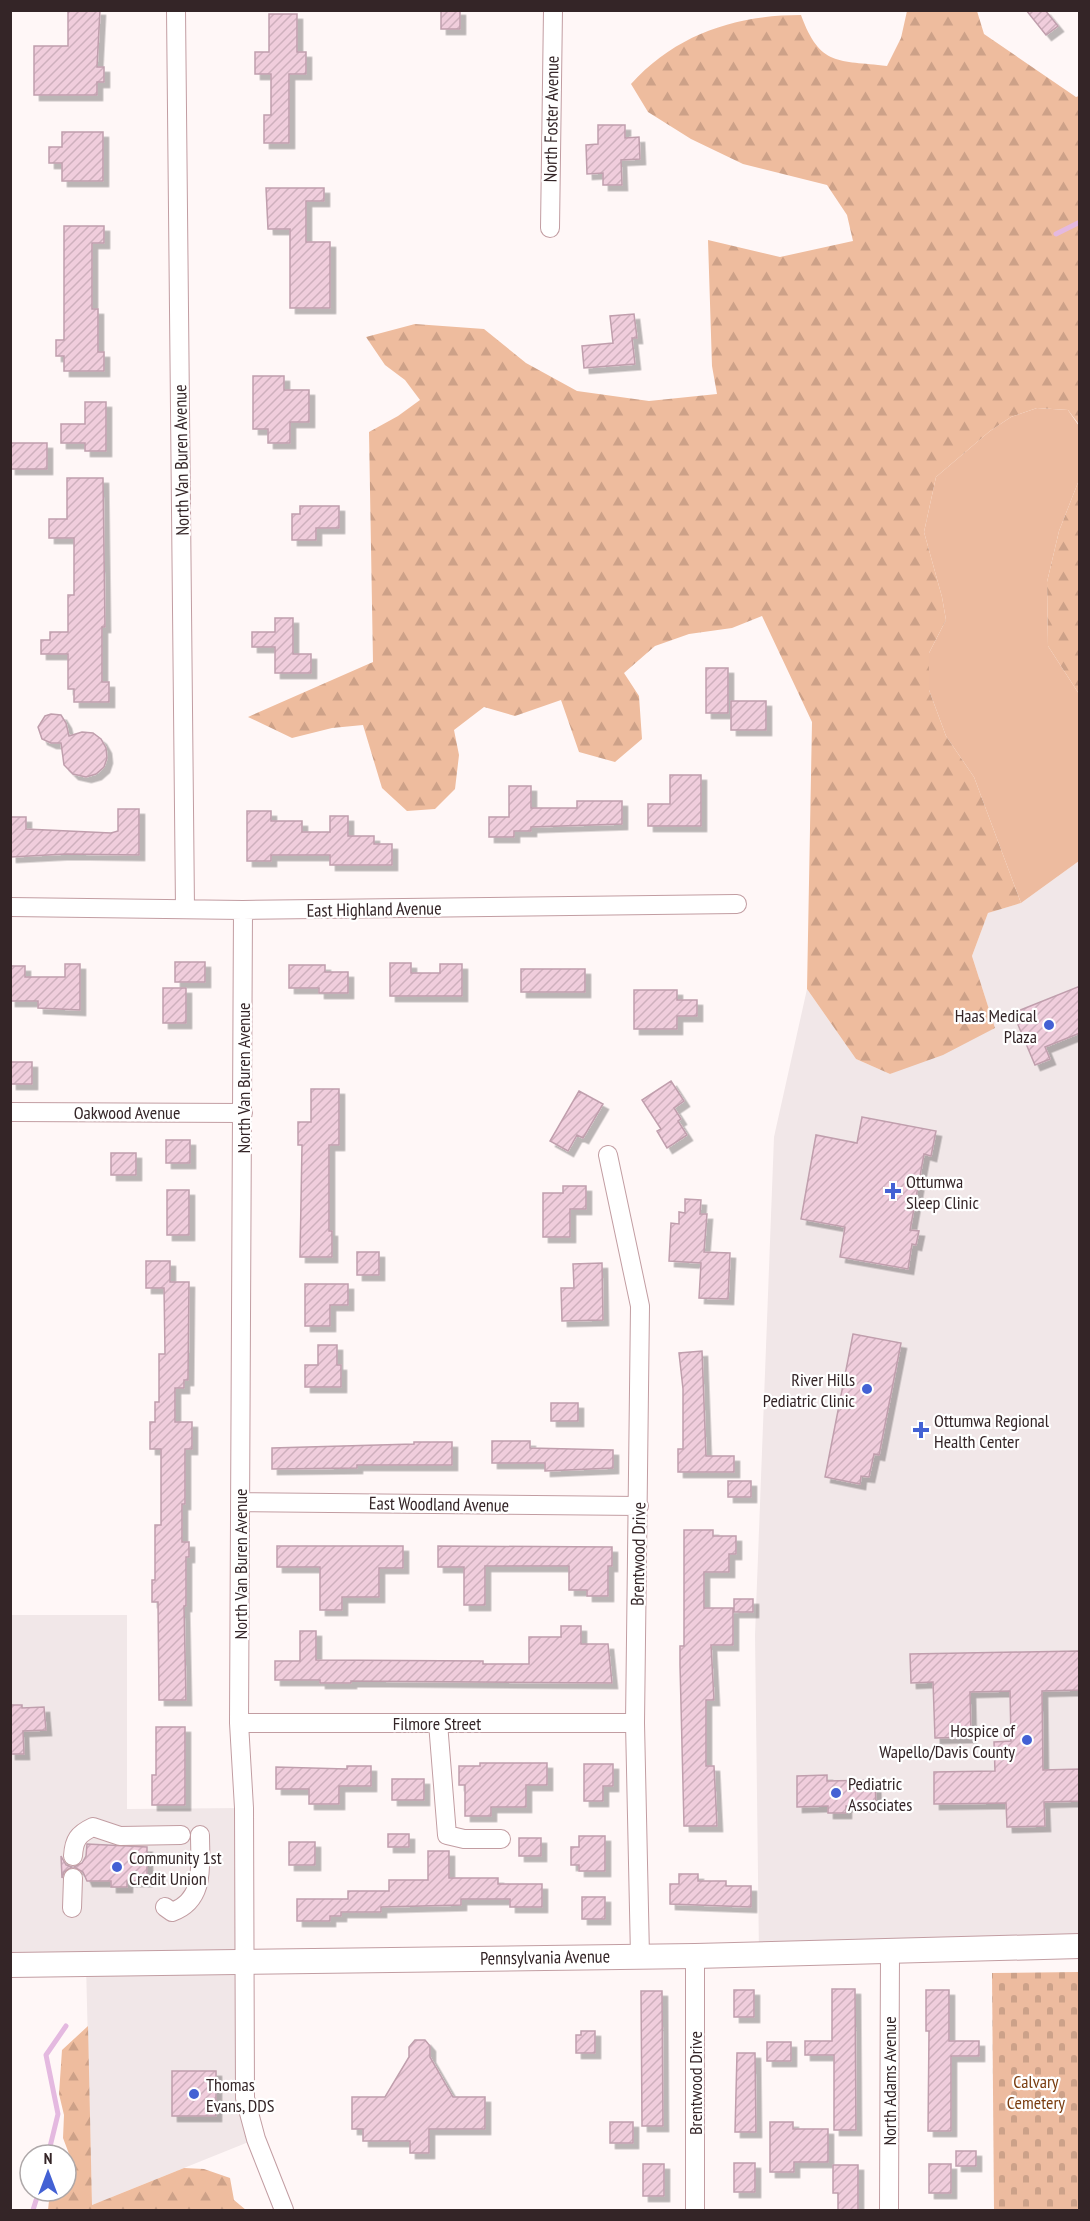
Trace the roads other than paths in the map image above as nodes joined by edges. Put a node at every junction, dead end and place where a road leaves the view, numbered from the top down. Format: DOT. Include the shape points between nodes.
graph roads {
  1 [pos="176,10"];
  2 [pos="552,10"];
  3 [pos="550,228"];
  4 [pos="736,904"];
  5 [pos="10,908"];
  6 [pos="185,909"];
  7 [pos="243,910"];
  8 [pos="10,1112"];
  9 [pos="243,1113"];
  10 [pos="608,1155"];
  11 [pos="240,1503"];
  12 [pos="639,1506"];
  13 [pos="239,1722"];
  14 [pos="438,1723"];
  15 [pos="635,1723"];
  16 [pos="200,1834"];
  17 [pos="181,1835"];
  18 [pos="501,1839"];
  19 [pos="73,1856"];
  20 [pos="73,1878"];
  21 [pos="72,1908"];
  22 [pos="165,1908"];
  23 [pos="1080,1947"];
  24 [pos="890,1952"];
  25 [pos="640,1956"];
  26 [pos="695,1956"];
  27 [pos="243,1962"];
  28 [pos="10,1965"];
  29 [pos="285,2211"];
  30 [pos="695,2211"];
  31 [pos="889,2211"];
  1 -- 6 [label="street, North Van Buren Avenue"];
  2 -- 3 [label="street, North Foster Avenue"];
  4 -- 7 [label="street, East Highland Avenue"];
  5 -- 6 [label="street, East Highland Avenue"];
  6 -- 7 [label="street, East Highland Avenue"];
  7 -- 9 [label="street, North Van Buren Avenue"];
  8 -- 9 [label="street, Oakwood Avenue"];
  9 -- 11 [label="street, North Van Buren Avenue"];
  10 -- 12 [label="street, Brentwood Drive" via="640,1306"];
  11 -- 12 [label="street, East Woodland Avenue"];
  11 -- 13 [label="street, North Van Buren Avenue"];
  12 -- 15 [label="street, Brentwood Drive"];
  13 -- 14 [label="street, Filmore Street"];
  13 -- 27 [label="street, North Van Buren Avenue" via="244,1808"];
  14 -- 15 [label="street, Filmore Street"];
  14 -- 18 [label="street" via="447,1835"];
  15 -- 25 [label="street, Brentwood Drive"];
  16 -- 22 [label="street" via="200,1884 184,1908 172,1912"];
  17 -- 19 [label="street" via="120,1836 93,1827 74,1841"];
  20 -- 21 [label="street"];
  23 -- 24 [label="main road, Pennsylvania Avenue"];
  24 -- 26 [label="main road, Pennsylvania Avenue"];
  24 -- 31 [label="street, North Adams Avenue"];
  25 -- 26 [label="main road, Pennsylvania Avenue"];
  25 -- 27 [label="main road, Pennsylvania Avenue"];
  26 -- 30 [label="street, Brentwood Drive"];
  27 -- 28 [label="main road, Pennsylvania Avenue"];
  27 -- 29 [label="street, North Van Buren Avenue" via="245,2098 256,2139"];
}
